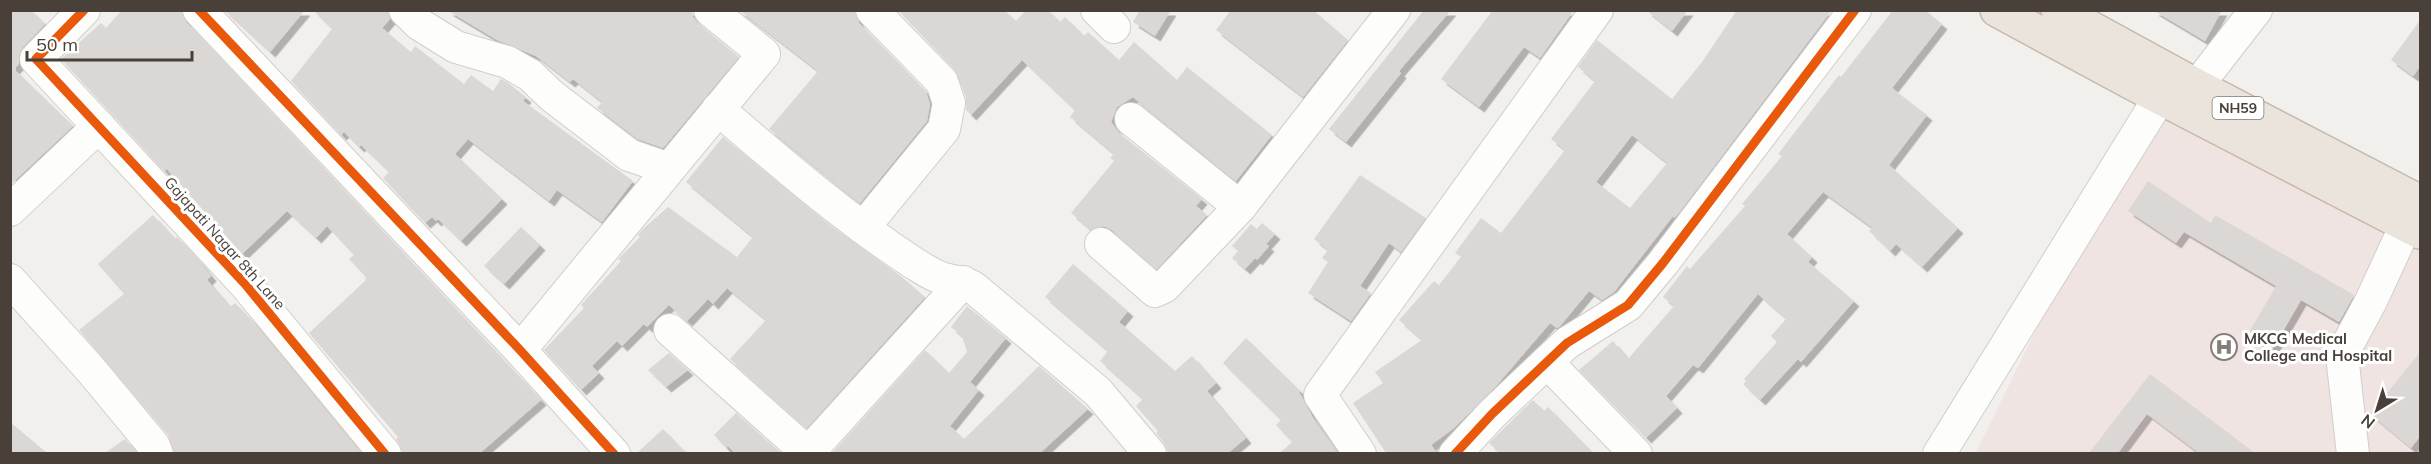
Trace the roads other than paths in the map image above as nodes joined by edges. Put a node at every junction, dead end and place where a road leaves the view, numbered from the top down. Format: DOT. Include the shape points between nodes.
graph roads {
  1 [pos="199,10"];
  2 [pos="405,10"];
  3 [pos="710,10"];
  4 [pos="872,10"];
  5 [pos="1394,10"];
  6 [pos="1855,10"];
  7 [pos="1997,10"];
  8 [pos="2058,10"];
  9 [pos="1588,13"];
  10 [pos="2248,14"];
  11 [pos="72,15"];
  12 [pos="2182,93"];
  13 [pos="718,109"];
  14 [pos="1131,119"];
  15 [pos="99,126"];
  16 [pos="669,169"];
  17 [pos="1240,207"];
  18 [pos="10,210"];
  19 [pos="2416,220"];
  20 [pos="863,228"];
  21 [pos="1101,244"];
  22 [pos="10,280"];
  23 [pos="963,282"];
  24 [pos="670,330"];
  25 [pos="520,350"];
  26 [pos="1546,362"];
  27 [pos="157,453"];
  28 [pos="385,453"];
  29 [pos="614,453"];
  30 [pos="808,453"];
  31 [pos="1150,453"];
  32 [pos="1360,453"];
  33 [pos="1455,453"];
  34 [pos="1636,453"];
  35 [pos="1939,453"];
  36 [pos="2353,453"];
  1 -- 25 [label="street"];
  2 -- 16 [label="street" via="418,24 456,47 507,62 530,75 629,155"];
  3 -- 13 [label="street" via="764,54"];
  4 -- 20 [label="street" via="942,82 949,103 944,129"];
  5 -- 17 [label="street"];
  6 -- 26 [label="street" via="1628,305 1567,343"];
  7 -- 12 [label="highway"];
  8 -- 12 [label="highway, NH59"];
  9 -- 32 [label="street" via="1320,395"];
  10 -- 12 [label="street"];
  11 -- 15 [label="street, Gajapati Nagar 8th Lane" via="36,59"];
  12 -- 19 [label="highway, NH59"];
  12 -- 35 [label="street"];
  13 -- 16 [label="street"];
  13 -- 20 [label="street"];
  14 -- 17 [label="street"];
  15 -- 18 [label="street"];
  15 -- 28 [label="street, Gajapati Nagar 8th Lane" via="245,285"];
  16 -- 25 [label="street"];
  17 -- 21 [label="street" via="1164,287 1155,291"];
  19 -- 36 [label="street" via="2342,355"];
  20 -- 23 [label="street" via="937,276"];
  22 -- 27 [label="street" via="91,370"];
  23 -- 30 [label="street"];
  23 -- 31 [label="street" via="1081,376"];
  24 -- 30 [label="street"];
  25 -- 29 [label="street"];
  26 -- 33 [label="street"];
  26 -- 34 [label="street"];
}
